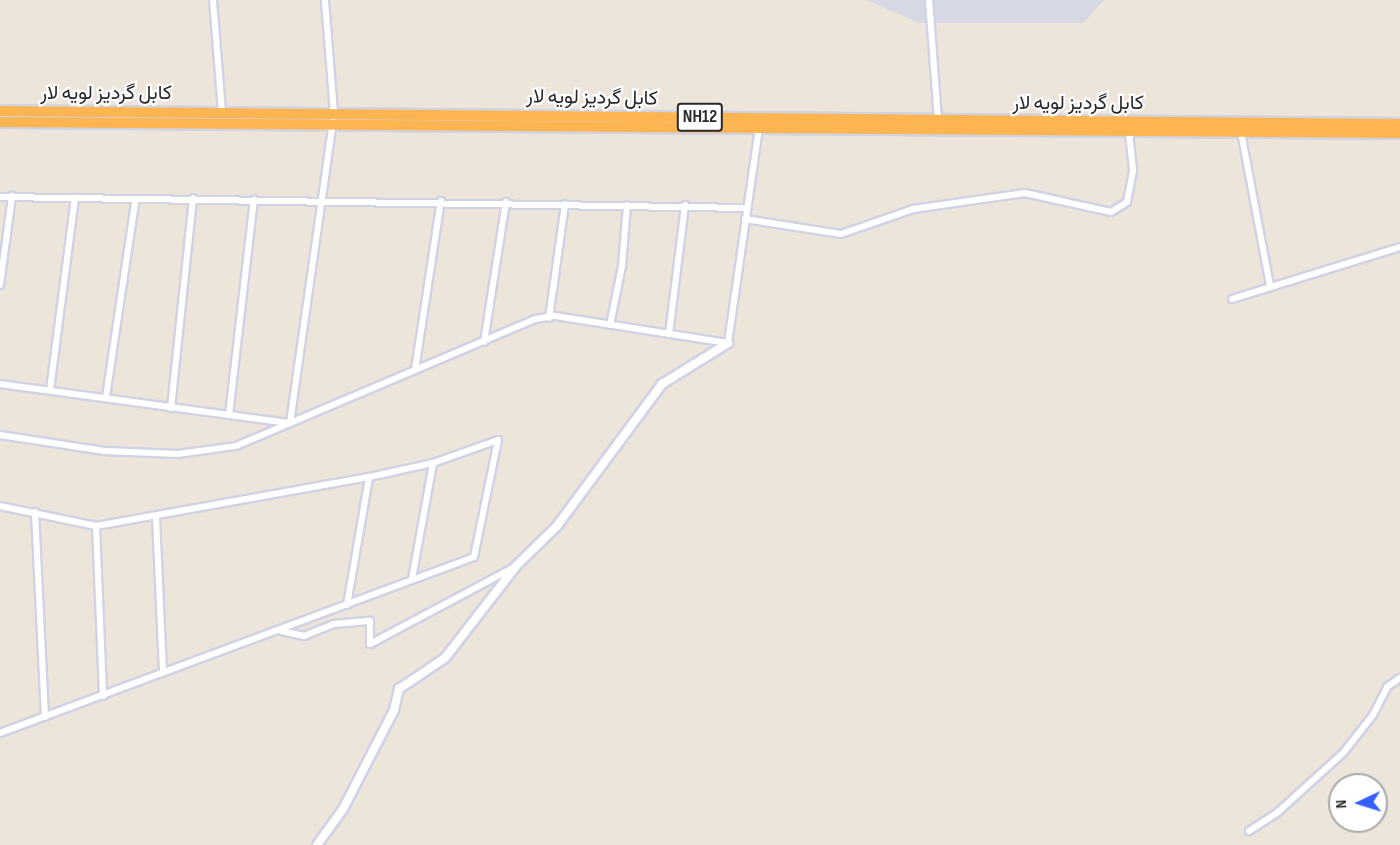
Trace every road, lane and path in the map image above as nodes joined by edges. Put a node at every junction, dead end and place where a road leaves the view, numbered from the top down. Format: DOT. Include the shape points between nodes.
graph roads {
  1 [pos="213,0"];
  2 [pos="325,0"];
  3 [pos="928,0"];
  4 [pos="0,111"];
  5 [pos="222,111"];
  6 [pos="334,113"];
  7 [pos="760,117"];
  8 [pos="938,120"];
  9 [pos="0,122"];
  10 [pos="1400,124"];
  11 [pos="332,125"];
  12 [pos="758,129"];
  13 [pos="1129,132"];
  14 [pos="1241,132"];
  15 [pos="1400,133"];
  16 [pos="12,196"];
  17 [pos="0,197"];
  18 [pos="75,198"];
  19 [pos="193,198"];
  20 [pos="254,199"];
  21 [pos="321,200"];
  22 [pos="441,201"];
  23 [pos="135,202"];
  24 [pos="506,202"];
  25 [pos="565,204"];
  26 [pos="627,205"];
  27 [pos="685,205"];
  28 [pos="747,208"];
  29 [pos="745,219"];
  30 [pos="1400,247"];
  31 [pos="0,285"];
  32 [pos="1270,286"];
  33 [pos="1232,299"];
  34 [pos="549,318"];
  35 [pos="610,325"];
  36 [pos="669,334"];
  37 [pos="484,342"];
  38 [pos="728,344"];
  39 [pos="415,370"];
  40 [pos="0,384"];
  41 [pos="50,390"];
  42 [pos="106,397"];
  43 [pos="171,408"];
  44 [pos="229,415"];
  45 [pos="290,423"];
  46 [pos="0,435"];
  47 [pos="433,463"];
  48 [pos="369,477"];
  49 [pos="0,506"];
  50 [pos="35,512"];
  51 [pos="156,517"];
  52 [pos="96,526"];
  53 [pos="516,566"];
  54 [pos="412,579"];
  55 [pos="347,605"];
  56 [pos="280,631"];
  57 [pos="163,672"];
  58 [pos="1400,678"];
  59 [pos="104,696"];
  60 [pos="45,717"];
  61 [pos="0,733"];
  62 [pos="1249,831"];
  63 [pos="317,845"];
  1 -- 5 [label="street"];
  2 -- 6 [label="street"];
  3 -- 8 [label="street"];
  4 -- 5 [label="highway, کابل گردیز لویه لار / NH12"];
  5 -- 6 [label="highway, کابل گردیز لویه لار / NH12"];
  6 -- 7 [label="highway, کابل گردیز لویه لار / NH12"];
  6 -- 11 [label="street"];
  7 -- 8 [label="highway, کابل گردیز لویه لار / NH12"];
  7 -- 12 [label="street"];
  8 -- 10 [label="highway, کابل گردیز لویه لار / NH12"];
  9 -- 11 [label="highway, کابل گردیز لویه لار / NH12"];
  11 -- 12 [label="highway, کابل گردیز لویه لار / NH12"];
  11 -- 21 [label="street"];
  12 -- 13 [label="highway, کابل گردیز لویه لار / NH12"];
  12 -- 28 [label="street"];
  13 -- 14 [label="highway, کابل گردیز لویه لار / NH12"];
  13 -- 29 [label="street" via="1133,171 1127,202 1111,212 1025,193 913,209 841,234"];
  14 -- 15 [label="highway, کابل گردیز لویه لار / NH12"];
  14 -- 32 [label="street"];
  16 -- 17 [label="street"];
  16 -- 18 [label="street"];
  16 -- 31 [label="street"];
  18 -- 23 [label="street"];
  18 -- 41 [label="street"];
  19 -- 20 [label="street"];
  19 -- 23 [label="street"];
  19 -- 43 [label="street"];
  20 -- 21 [label="street"];
  20 -- 44 [label="street"];
  21 -- 22 [label="street"];
  21 -- 45 [label="street"];
  22 -- 24 [label="street"];
  22 -- 39 [label="street"];
  23 -- 42 [label="street"];
  24 -- 25 [label="street"];
  24 -- 37 [label="street"];
  25 -- 26 [label="street"];
  25 -- 34 [label="street"];
  26 -- 27 [label="street"];
  26 -- 35 [label="street" via="622,266"];
  27 -- 28 [label="street"];
  27 -- 36 [label="street"];
  28 -- 29 [label="street"];
  29 -- 38 [label="street"];
  30 -- 32 [label="street"];
  32 -- 33 [label="street"];
  34 -- 35 [label="street"];
  34 -- 37 [label="street" via="535,318"];
  35 -- 36 [label="street"];
  36 -- 38 [label="street"];
  37 -- 39 [label="street"];
  38 -- 53 [label="street" via="662,384 557,526"];
  39 -- 45 [label="street"];
  40 -- 41 [label="street"];
  41 -- 42 [label="street"];
  42 -- 43 [label="street"];
  43 -- 44 [label="street"];
  44 -- 45 [label="street"];
  45 -- 46 [label="street" via="236,446 178,454 105,452"];
  47 -- 48 [label="street"];
  47 -- 54 [label="street"];
  47 -- 54 [label="street" via="498,440 474,557"];
  48 -- 51 [label="street" via="310,484"];
  48 -- 55 [label="street"];
  49 -- 50 [label="street"];
  50 -- 52 [label="street"];
  50 -- 60 [label="street"];
  51 -- 52 [label="street"];
  51 -- 57 [label="street"];
  52 -- 59 [label="street"];
  53 -- 56 [label="street" via="370,644 370,621 334,624 304,636"];
  53 -- 63 [label="street" via="445,658 399,689 394,710 348,799"];
  54 -- 55 [label="street"];
  55 -- 56 [label="street"];
  56 -- 57 [label="street"];
  57 -- 59 [label="street"];
  58 -- 62 [label="street" via="1387,687 1373,715 1343,753 1278,812"];
  59 -- 60 [label="street"];
  60 -- 61 [label="street"];
}
